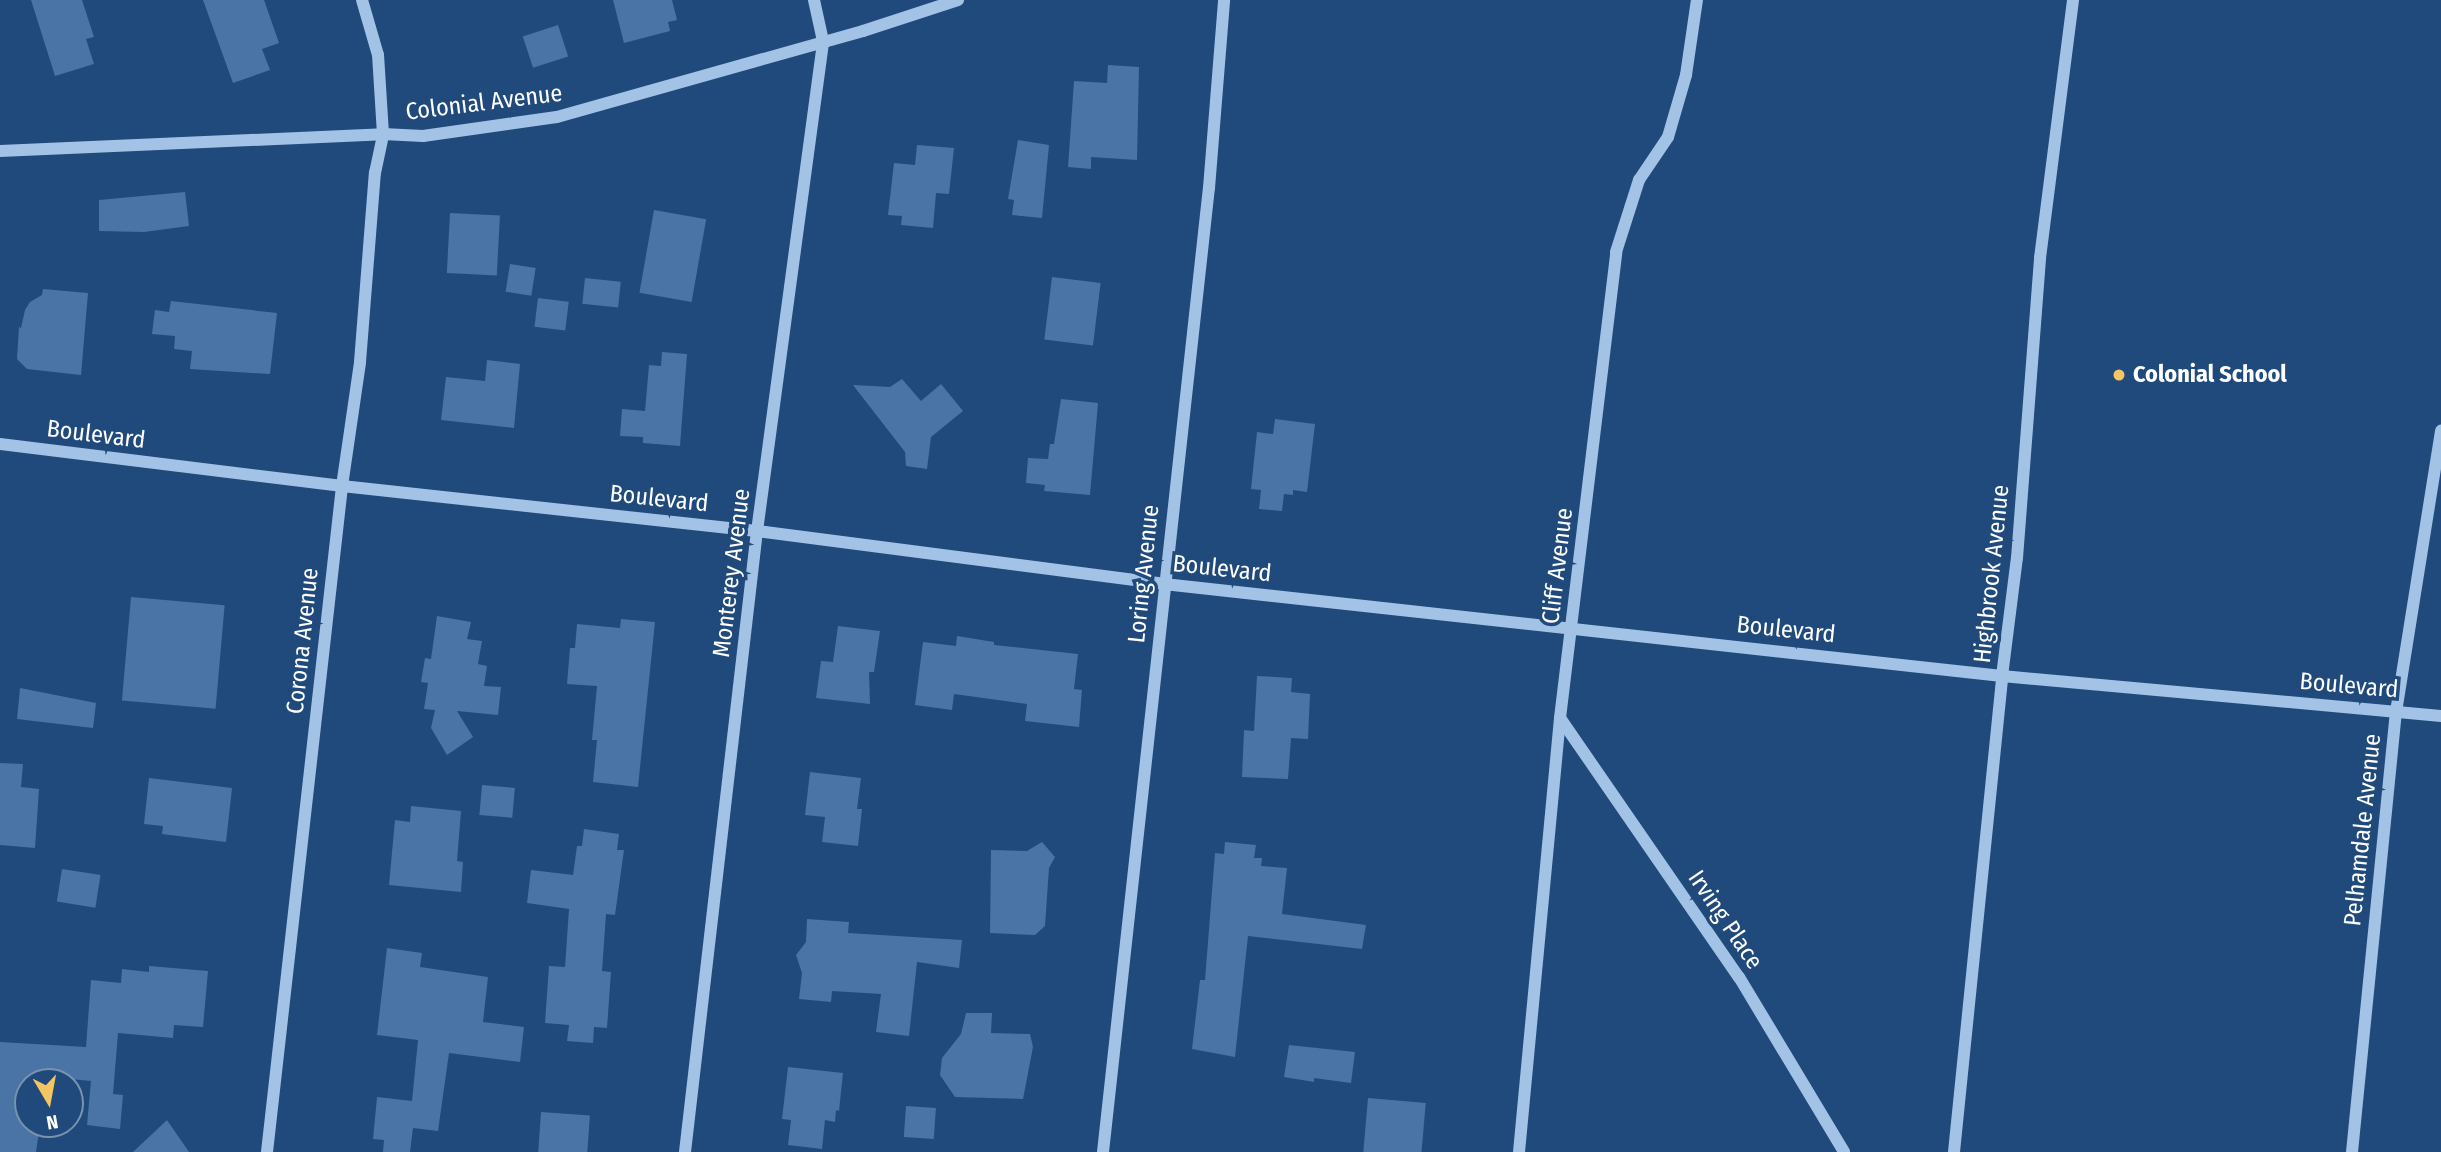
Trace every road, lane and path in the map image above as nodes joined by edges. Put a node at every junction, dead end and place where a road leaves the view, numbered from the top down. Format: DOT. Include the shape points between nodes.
graph roads {
  1 [pos="362,0"];
  2 [pos="814,0"];
  3 [pos="958,0"];
  4 [pos="1224,0"];
  5 [pos="1698,0"];
  6 [pos="2073,0"];
  7 [pos="823,41"];
  8 [pos="383,135"];
  9 [pos="0,151"];
  10 [pos="2441,431"];
  11 [pos="0,444"];
  12 [pos="342,486"];
  13 [pos="757,531"];
  14 [pos="1164,584"];
  15 [pos="1572,627"];
  16 [pos="2002,676"];
  17 [pos="2396,712"];
  18 [pos="2441,716"];
  19 [pos="1560,718"];
  20 [pos="267,1152"];
  21 [pos="685,1152"];
  22 [pos="1103,1152"];
  23 [pos="1519,1152"];
  24 [pos="1844,1152"];
  25 [pos="1954,1152"];
  26 [pos="2352,1152"];
  1 -- 8 [label="street, Corona Avenue" via="378,55"];
  2 -- 7 [label="street, Monterey Avenue"];
  3 -- 7 [label="street, Colonial Avenue"];
  4 -- 14 [label="street, Loring Avenue" via="1207,202"];
  5 -- 15 [label="street, Cliff Avenue" via="1686,75 1668,136 1639,180 1616,252"];
  6 -- 16 [label="street, Highbrook Avenue" via="2040,258 2017,558"];
  7 -- 8 [label="street, Colonial Avenue" via="557,117 423,136"];
  7 -- 13 [label="street, Monterey Avenue"];
  8 -- 9 [label="street, Colonial Avenue"];
  8 -- 12 [label="street, Corona Avenue" via="375,173 360,362"];
  10 -- 17 [label="street, Pelhamdale Avenue"];
  11 -- 12 [label="street, Boulevard"];
  12 -- 13 [label="street, Boulevard"];
  12 -- 20 [label="street, Corona Avenue"];
  13 -- 14 [label="street, Boulevard"];
  13 -- 21 [label="street, Monterey Avenue"];
  14 -- 15 [label="street, Boulevard"];
  14 -- 22 [label="street, Loring Avenue"];
  15 -- 16 [label="street, Boulevard"];
  15 -- 19 [label="street, Cliff Avenue"];
  16 -- 17 [label="street, Boulevard"];
  16 -- 25 [label="street, Highbrook Avenue"];
  17 -- 18 [label="street, Boulevard"];
  17 -- 26 [label="street, Pelhamdale Avenue"];
  19 -- 23 [label="street, Cliff Avenue"];
  19 -- 24 [label="street, Irving Place" via="1739,977"];
}
